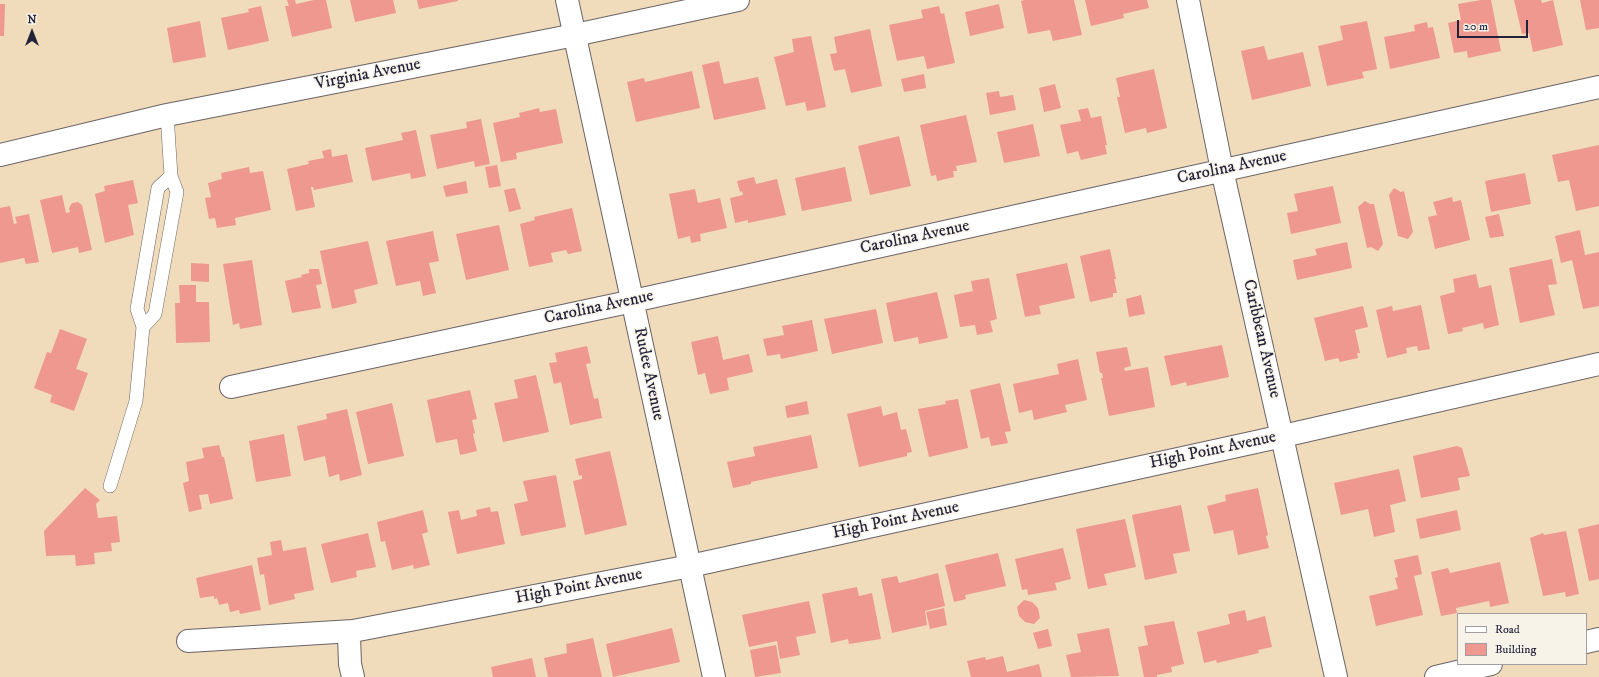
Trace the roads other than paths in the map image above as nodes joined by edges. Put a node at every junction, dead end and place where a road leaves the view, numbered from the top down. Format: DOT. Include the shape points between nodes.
graph roads {
  1 [pos="568,0"];
  2 [pos="738,0"];
  3 [pos="1188,0"];
  4 [pos="575,35"];
  5 [pos="1599,87"];
  6 [pos="167,115"];
  7 [pos="0,156"];
  8 [pos="1222,170"];
  9 [pos="171,176"];
  10 [pos="633,301"];
  11 [pos="143,327"];
  12 [pos="1599,364"];
  13 [pos="231,387"];
  14 [pos="1282,436"];
  15 [pos="110,486"];
  16 [pos="690,566"];
  17 [pos="354,631"];
  18 [pos="1599,639"];
  19 [pos="188,641"];
  20 [pos="1587,642"];
  21 [pos="1487,665"];
  22 [pos="353,677"];
  23 [pos="714,677"];
  24 [pos="1336,677"];
  25 [pos="1436,677"];
  1 -- 4 [label="street, Rudee Avenue"];
  2 -- 4 [label="street, Virginia Avenue"];
  3 -- 8 [label="street, Caribbean Avenue"];
  4 -- 6 [label="street, Virginia Avenue"];
  4 -- 10 [label="street, Rudee Avenue"];
  5 -- 8 [label="street, Carolina Avenue"];
  6 -- 7 [label="street, Virginia Avenue"];
  6 -- 9 [label="lane"];
  8 -- 10 [label="street, Carolina Avenue"];
  8 -- 14 [label="street, Caribbean Avenue"];
  9 -- 11 [label="lane" via="177,192 155,314"];
  9 -- 11 [label="lane" via="158,188 137,309"];
  10 -- 13 [label="street, Carolina Avenue"];
  10 -- 16 [label="street, Rudee Avenue"];
  11 -- 15 [label="lane" via="136,401"];
  12 -- 14 [label="street, High Point Avenue"];
  14 -- 16 [label="street, High Point Avenue"];
  14 -- 24 [label="street, Caribbean Avenue"];
  16 -- 17 [label="street, High Point Avenue"];
  16 -- 23 [label="street, Rudee Avenue"];
  17 -- 19 [label="street, High Point Avenue"];
  17 -- 22 [label="street" via="349,636"];
  18 -- 20 [label="street"];
  21 -- 25 [label="street"];
}
